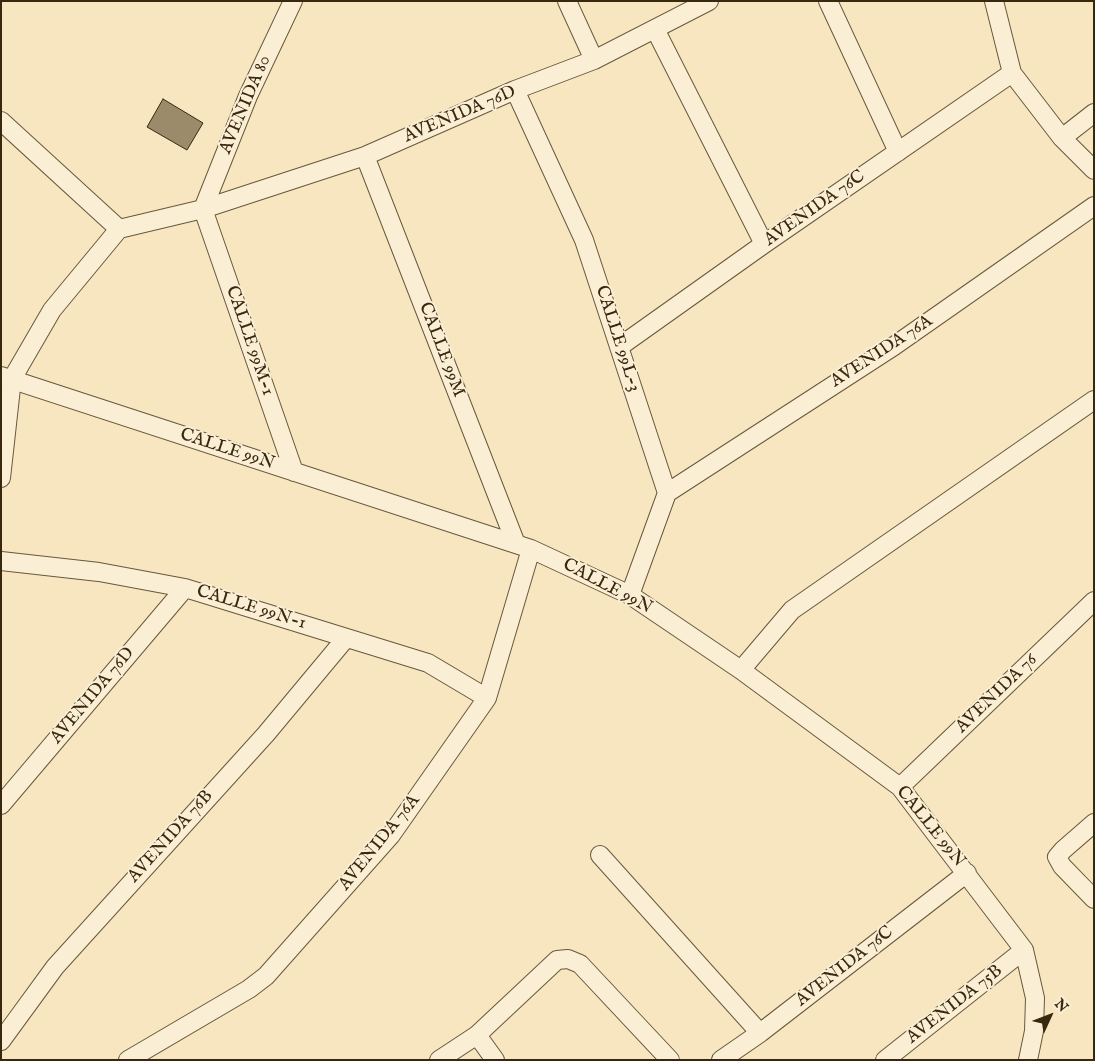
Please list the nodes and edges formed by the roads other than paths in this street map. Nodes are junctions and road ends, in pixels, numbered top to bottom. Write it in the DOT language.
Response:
graph roads {
  1 [pos="293,1"];
  2 [pos="567,1"];
  3 [pos="709,1"];
  4 [pos="828,1"];
  5 [pos="994,1"];
  6 [pos="655,30"];
  7 [pos="594,60"];
  8 [pos="1012,73"];
  9 [pos="514,90"];
  10 [pos="1094,113"];
  11 [pos="1,121"];
  12 [pos="1062,138"];
  13 [pos="898,152"];
  14 [pos="366,156"];
  15 [pos="1094,170"];
  16 [pos="1094,206"];
  17 [pos="203,209"];
  18 [pos="119,229"];
  19 [pos="764,244"];
  20 [pos="620,347"];
  21 [pos="7,378"];
  22 [pos="1094,400"];
  23 [pos="294,472"];
  24 [pos="1,478"];
  25 [pos="667,493"];
  26 [pos="524,546"];
  27 [pos="1,561"];
  28 [pos="185,588"];
  29 [pos="630,594"];
  30 [pos="1094,601"];
  31 [pos="346,638"];
  32 [pos="741,670"];
  33 [pos="487,698"];
  34 [pos="900,787"];
  35 [pos="1,805"];
  36 [pos="1094,823"];
  37 [pos="600,854"];
  38 [pos="967,873"];
  39 [pos="1094,899"];
  40 [pos="1024,950"];
  41 [pos="760,1033"];
  42 [pos="477,1034"];
  43 [pos="1,1040"];
  44 [pos="128,1060"];
  45 [pos="439,1060"];
  46 [pos="495,1060"];
  47 [pos="670,1060"];
  48 [pos="721,1060"];
  49 [pos="885,1060"];
  50 [pos="1028,1060"];
  1 -- 17 [label="street, AVENIDA 80"];
  2 -- 7 [label="street"];
  3 -- 6 [label="street, AVENIDA 76D"];
  4 -- 13 [label="street"];
  5 -- 8 [label="street"];
  6 -- 7 [label="street, AVENIDA 76D"];
  6 -- 19 [label="street"];
  7 -- 9 [label="street, AVENIDA 76D"];
  8 -- 12 [label="street"];
  8 -- 13 [label="street, AVENIDA 76C"];
  9 -- 14 [label="street, AVENIDA 76D"];
  9 -- 20 [label="street, CALLE 99L-3"];
  10 -- 12 [label="street"];
  11 -- 18 [label="street"];
  12 -- 15 [label="street"];
  13 -- 19 [label="street, AVENIDA 76C"];
  14 -- 17 [label="street, AVENIDA 76D"];
  14 -- 26 [label="street, CALLE 99M"];
  16 -- 25 [label="street, AVENIDA 76A"];
  17 -- 18 [label="street, AVENIDA 76D"];
  17 -- 23 [label="street, CALLE 99M-1"];
  18 -- 21 [label="street"];
  19 -- 20 [label="street, AVENIDA 76C"];
  20 -- 25 [label="street, CALLE 99L-3"];
  21 -- 23 [label="street, CALLE 99N"];
  21 -- 24 [label="street"];
  22 -- 32 [label="street"];
  23 -- 26 [label="street, CALLE 99N"];
  25 -- 29 [label="street"];
  26 -- 29 [label="street, CALLE 99N"];
  26 -- 33 [label="street, AVENIDA 76A"];
  27 -- 28 [label="street, CALLE 99N-1"];
  28 -- 31 [label="street, CALLE 99N-1"];
  28 -- 35 [label="street, AVENIDA 76D"];
  29 -- 32 [label="street, CALLE 99N"];
  30 -- 34 [label="street, AVENIDA 76"];
  31 -- 33 [label="street, CALLE 99N-1"];
  31 -- 43 [label="street, AVENIDA 76B"];
  32 -- 34 [label="street, CALLE 99N"];
  33 -- 44 [label="street, AVENIDA 76A"];
  34 -- 38 [label="street, CALLE 99N"];
  36 -- 39 [label="street"];
  37 -- 41 [label="street"];
  38 -- 40 [label="street, CALLE 99N"];
  38 -- 41 [label="street, AVENIDA 76C"];
  40 -- 49 [label="street, AVENIDA 75B"];
  40 -- 50 [label="street, CALLE 99N"];
  41 -- 48 [label="street, AVENIDA 76C"];
  42 -- 45 [label="street"];
  42 -- 46 [label="street"];
  42 -- 47 [label="street"];
}
